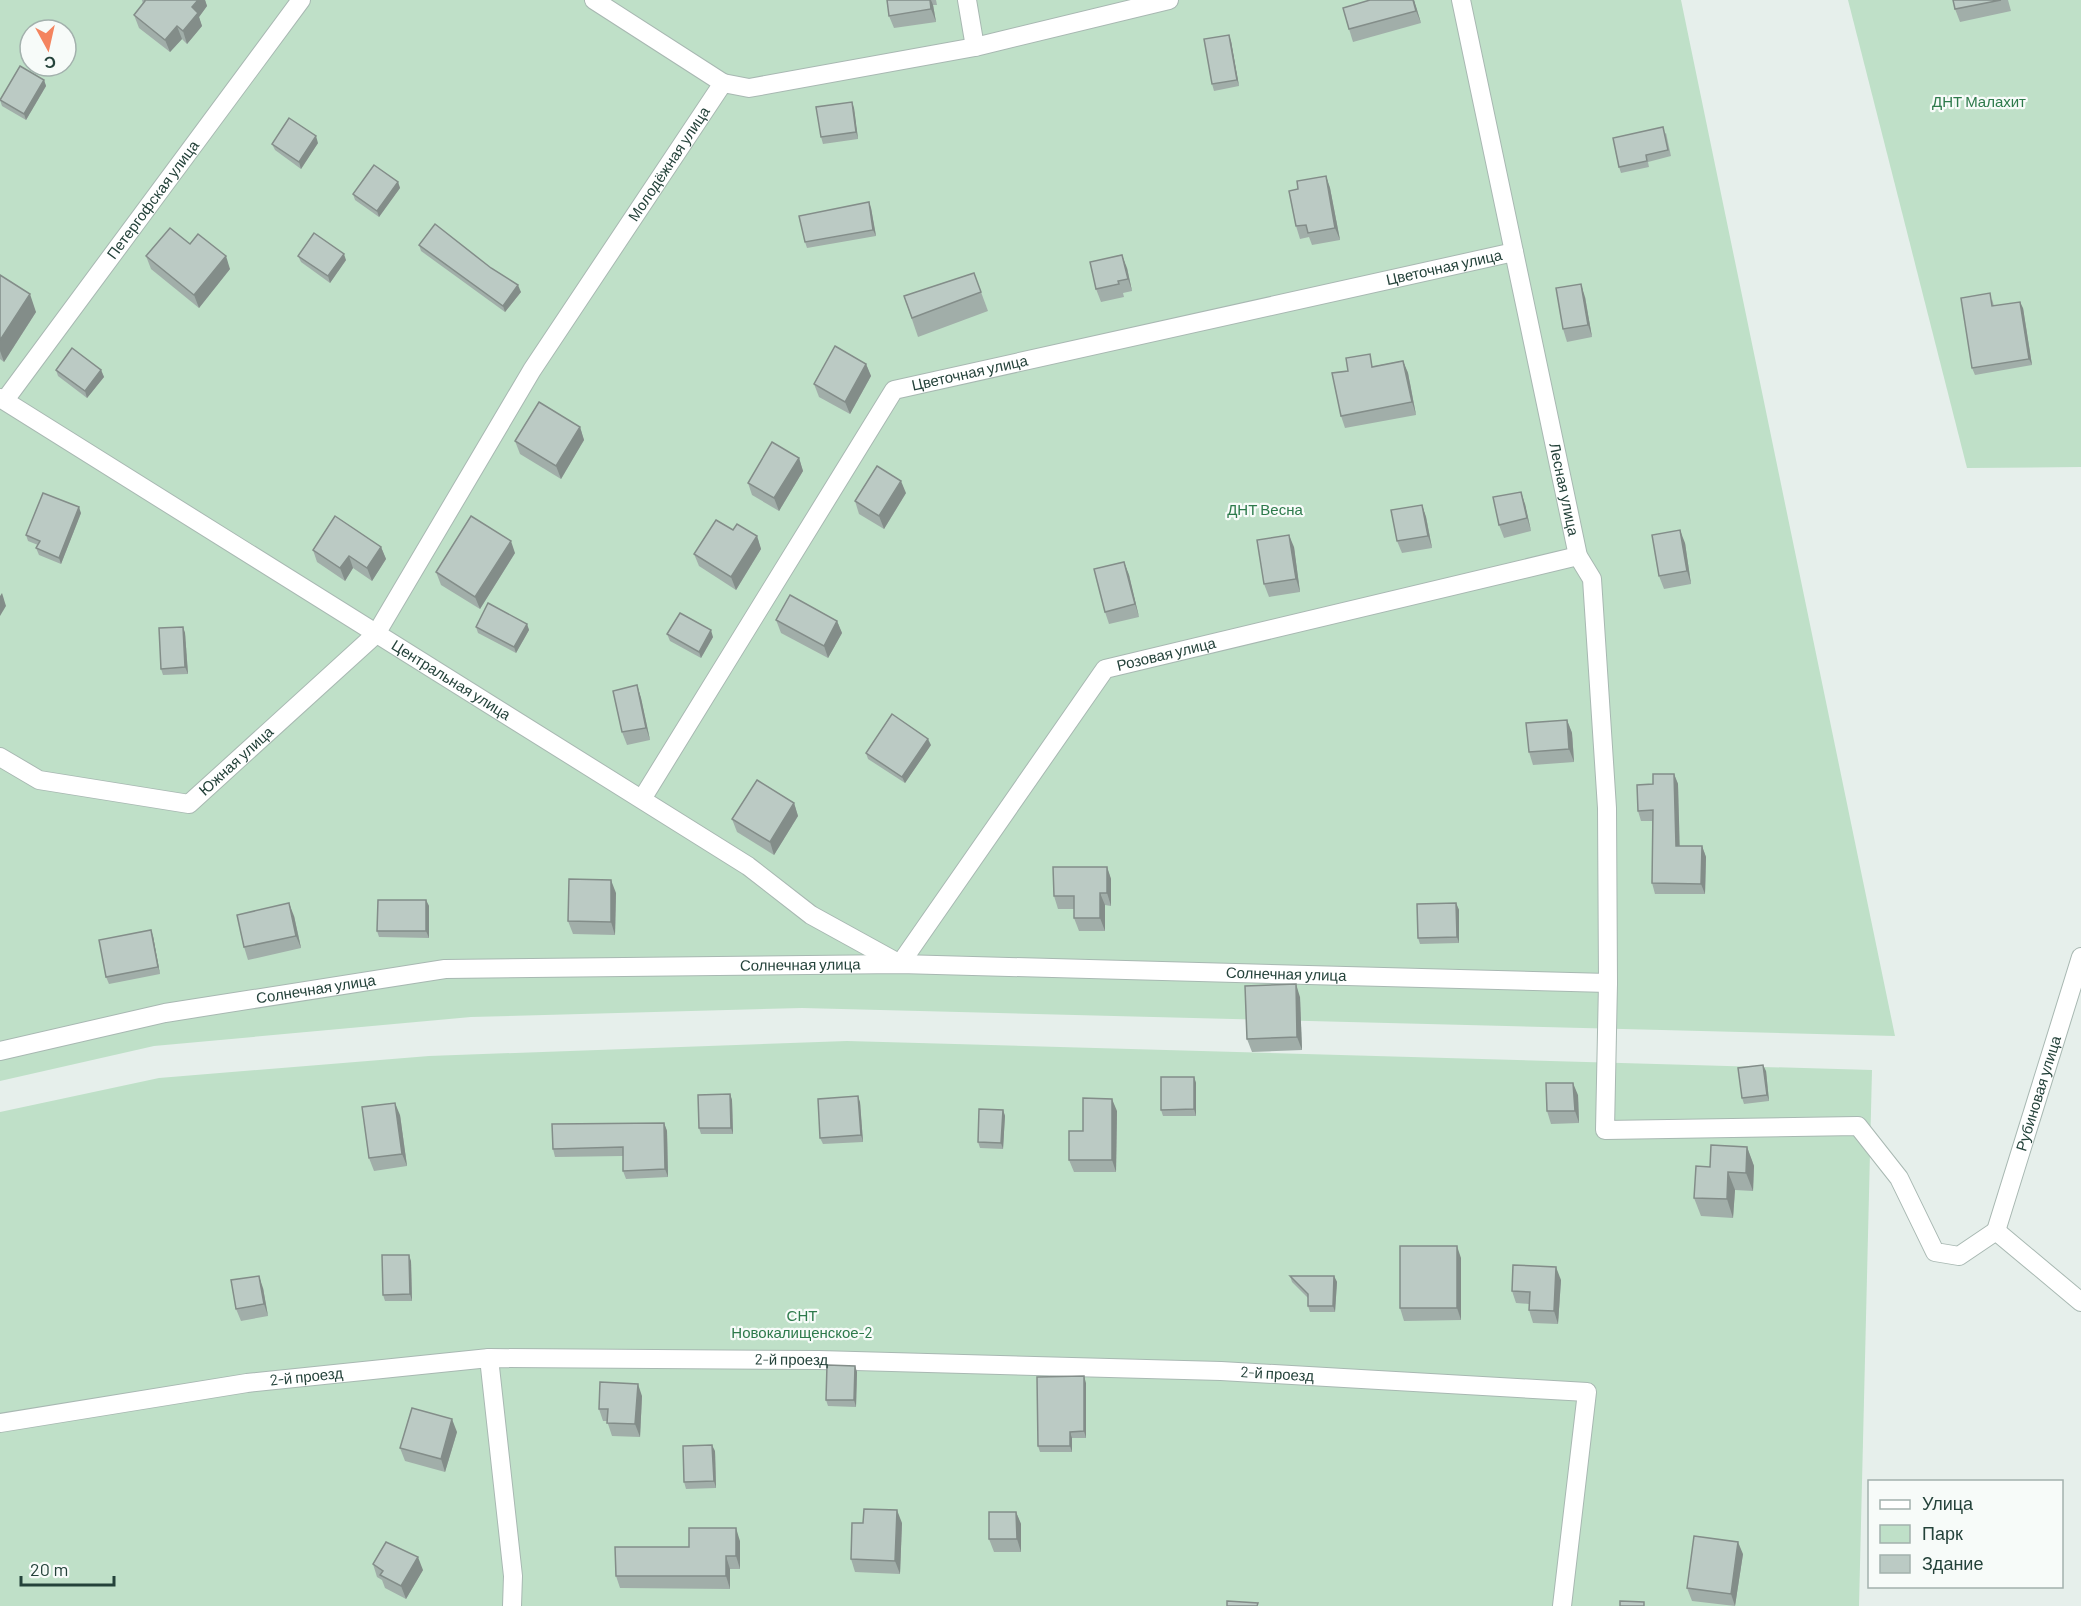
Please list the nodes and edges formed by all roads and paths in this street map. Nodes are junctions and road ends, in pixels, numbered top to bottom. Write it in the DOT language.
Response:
graph roads {
  1 [pos="301,0"];
  2 [pos="594,0"];
  3 [pos="967,0"];
  4 [pos="1169,0"];
  5 [pos="1461,0"];
  6 [pos="975,47"];
  7 [pos="723,83"];
  8 [pos="1514,252"];
  9 [pos="2,399"];
  10 [pos="1578,556"];
  11 [pos="376,634"];
  12 [pos="0,757"];
  13 [pos="642,800"];
  14 [pos="2081,957"];
  15 [pos="900,964"];
  16 [pos="1608,983"];
  17 [pos="0,1052"];
  18 [pos="1996,1231"];
  19 [pos="2081,1302"];
  20 [pos="489,1358"];
  21 [pos="0,1422"];
  22 [pos="512,1606"];
  23 [pos="1562,1606"];
  1 -- 9 [label="street, Петергофская улица"];
  2 -- 7 [label="street"];
  3 -- 6 [label="street"];
  4 -- 6 [label="street"];
  5 -- 8 [label="street, Лесная улица"];
  6 -- 7 [label="street"];
  7 -- 11 [label="street, Молодёжная улица"];
  8 -- 10 [label="street, Лесная улица"];
  8 -- 13 [label="street, Цветочная улица"];
  9 -- 11 [label="street, Центральная улица"];
  10 -- 15 [label="street, Розовая улица"];
  10 -- 16 [label="street, Лесная улица"];
  11 -- 12 [label="street, Южная улица"];
  11 -- 13 [label="street, Центральная улица"];
  13 -- 15 [label="street, Центральная улица"];
  14 -- 18 [label="street, Рубиновая улица"];
  15 -- 16 [label="street, Солнечная улица"];
  15 -- 17 [label="street, Солнечная улица"];
  16 -- 18 [label="street, Лесная улица"];
  18 -- 19 [label="street"];
  20 -- 21 [label="street, 2-й проезд"];
  20 -- 22 [label="street"];
  20 -- 23 [label="street, 2-й проезд"];
}
